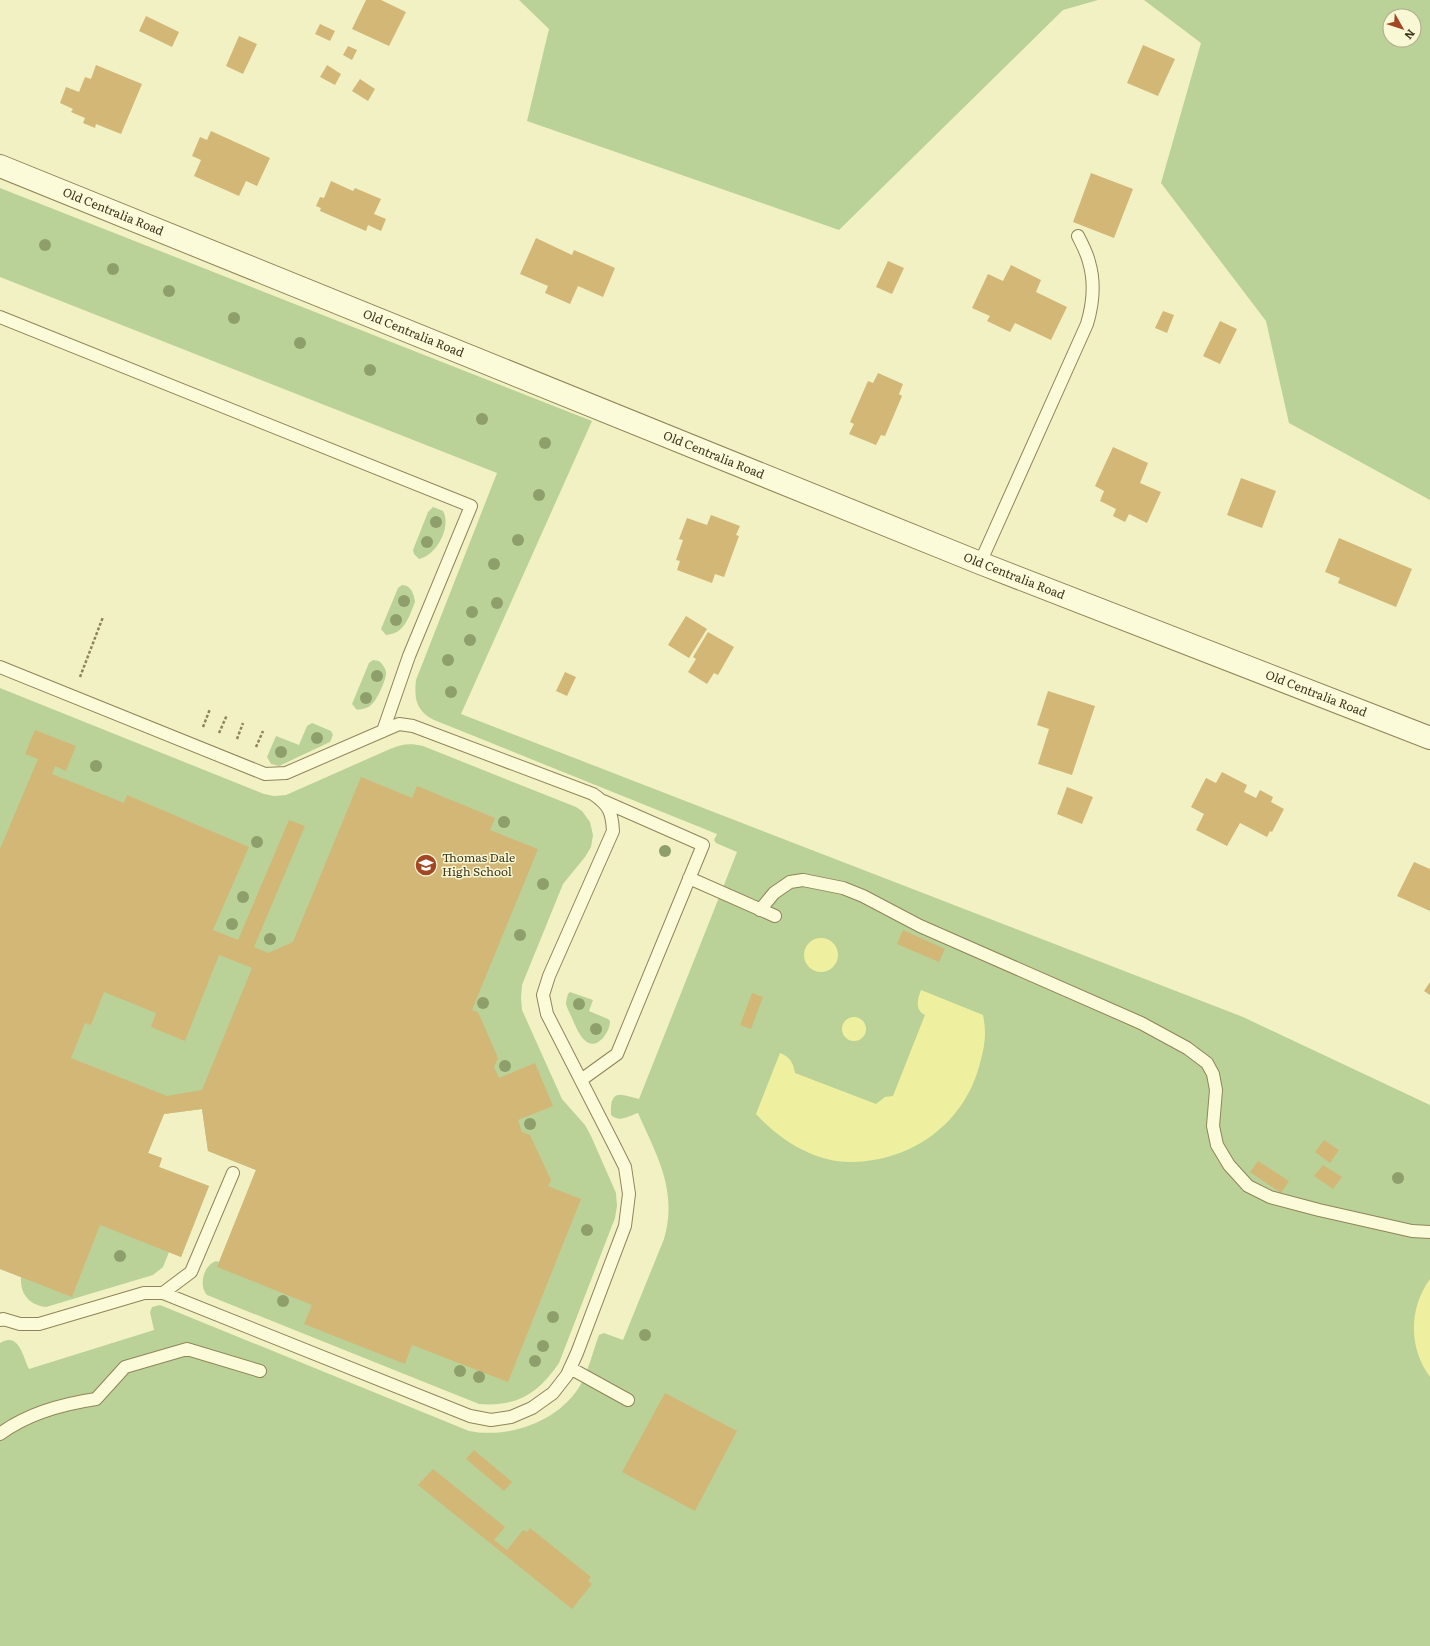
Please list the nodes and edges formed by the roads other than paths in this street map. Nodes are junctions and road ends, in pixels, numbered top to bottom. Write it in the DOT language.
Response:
graph roads {
  1 [pos="0,166"];
  2 [pos="1078,236"];
  3 [pos="0,317"];
  4 [pos="980,563"];
  5 [pos="0,667"];
  6 [pos="383,731"];
  7 [pos="1430,738"];
  8 [pos="603,801"];
  9 [pos="689,878"];
  10 [pos="760,910"];
  11 [pos="775,916"];
  12 [pos="580,1080"];
  13 [pos="233,1173"];
  14 [pos="1430,1232"];
  15 [pos="163,1293"];
  16 [pos="0,1320"];
  17 [pos="570,1368"];
  18 [pos="260,1372"];
  19 [pos="628,1400"];
  20 [pos="2,1429"];
  1 -- 4 [label="street, Old Centralia Road"];
  2 -- 4 [label="lane"];
  3 -- 6 [label="lane"];
  4 -- 7 [label="street, Old Centralia Road"];
  5 -- 6 [label="lane"];
  6 -- 8 [label="lane"];
  8 -- 9 [label="lane"];
  8 -- 12 [label="lane"];
  9 -- 10 [label="lane"];
  9 -- 12 [label="lane"];
  10 -- 11 [label="lane"];
  10 -- 14 [label="lane"];
  12 -- 17 [label="lane"];
  13 -- 15 [label="lane"];
  15 -- 16 [label="lane"];
  15 -- 17 [label="lane"];
  17 -- 19 [label="lane"];
  18 -- 20 [label="lane"];
}
